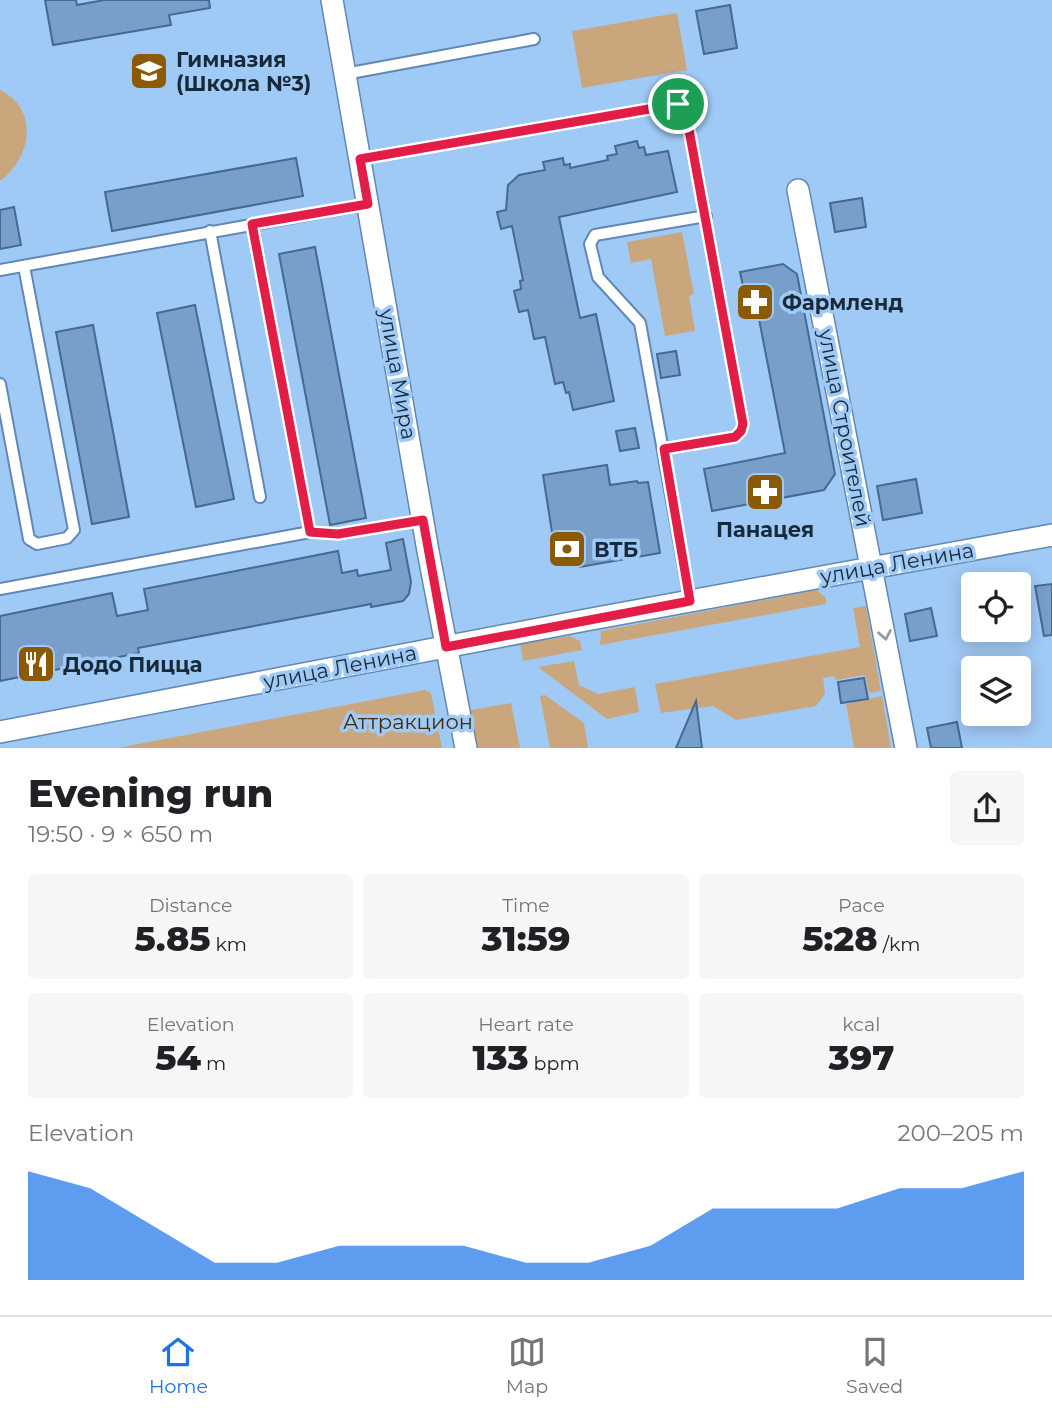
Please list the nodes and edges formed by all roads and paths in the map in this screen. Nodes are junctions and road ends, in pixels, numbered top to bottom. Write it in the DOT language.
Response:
graph roads {
  1 [pos="332,0"];
  2 [pos="534,39"];
  3 [pos="345,74"];
  4 [pos="360,159"];
  5 [pos="798,190"];
  6 [pos="368,204"];
  7 [pos="706,216"];
  8 [pos="252,224"];
  9 [pos="210,232"];
  10 [pos="24,266"];
  11 [pos="0,270"];
  12 [pos="0,384"];
  13 [pos="664,449"];
  14 [pos="260,497"];
  15 [pos="423,520"];
  16 [pos="310,532"];
  17 [pos="1052,535"];
  18 [pos="872,568"];
  19 [pos="0,589"];
  20 [pos="690,601"];
  21 [pos="446,647"];
  22 [pos="0,732"];
  23 [pos="466,748"];
  24 [pos="906,748"];
  1 -- 3 [label="street, улица Мира"];
  2 -- 3 [label="lane"];
  3 -- 4 [label="street, улица Мира"];
  4 -- 6 [label="street, улица Мира"];
  4 -- 7 [label="lane"];
  5 -- 18 [label="street, улица Строителей"];
  6 -- 8 [label="lane"];
  6 -- 15 [label="street, улица Мира"];
  7 -- 13 [label="lane"];
  7 -- 13 [label="lane"];
  8 -- 9 [label="lane"];
  8 -- 16 [label="lane"];
  9 -- 10 [label="lane"];
  9 -- 14 [label="lane"];
  10 -- 11 [label="lane"];
  10 -- 12 [label="lane"];
  13 -- 20 [label="lane"];
  15 -- 16 [label="lane"];
  15 -- 21 [label="street, улица Мира"];
  16 -- 19 [label="lane"];
  17 -- 18 [label="street, улица Ленина"];
  18 -- 20 [label="street, улица Ленина"];
  18 -- 24 [label="street, улица Строителей, one-way"];
  20 -- 21 [label="street, улица Ленина"];
  21 -- 22 [label="street, улица Ленина"];
  21 -- 23 [label="street, улица Мира"];
}
